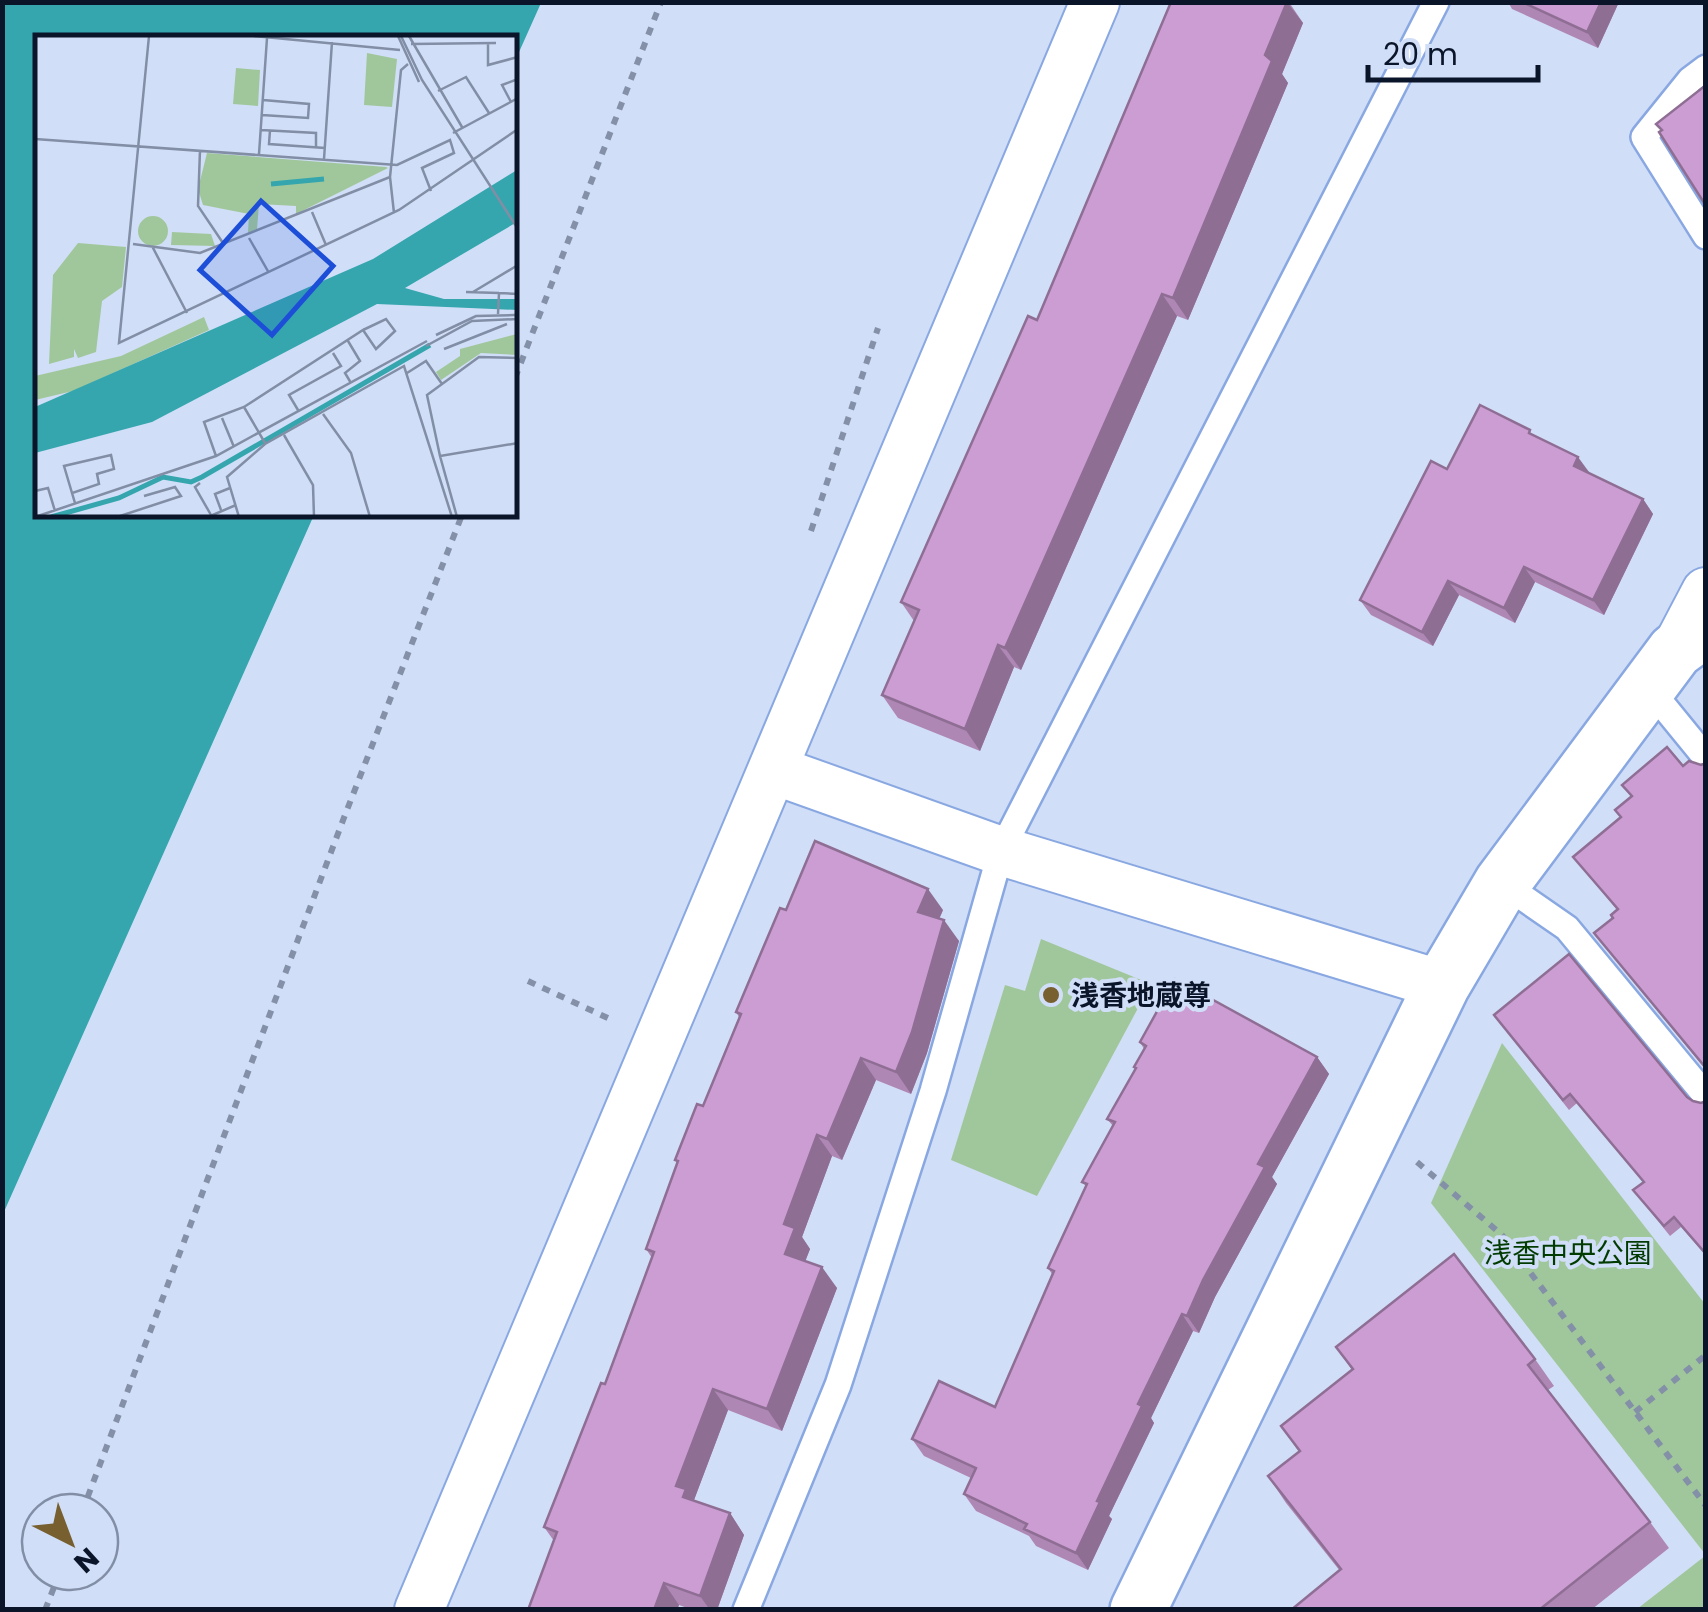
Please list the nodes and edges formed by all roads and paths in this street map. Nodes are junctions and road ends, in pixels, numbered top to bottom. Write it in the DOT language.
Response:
graph roads {
  1 [pos="660,2"];
  2 [pos="1095,2"];
  3 [pos="1436,2"];
  4 [pos="1706,68"];
  5 [pos="1706,236"];
  6 [pos="518,370"];
  7 [pos="461,518"];
  8 [pos="1706,592"];
  9 [pos="1676,655"];
  10 [pos="1706,758"];
  11 [pos="774,770"];
  12 [pos="1001,851"];
  13 [pos="1502,883"];
  14 [pos="528,981"];
  15 [pos="1442,985"];
  16 [pos="614,1020"];
  17 [pos="1706,1096"];
  18 [pos="1374,1126"];
  19 [pos="1706,1355"];
  20 [pos="1636,1412"];
  21 [pos="90,1492"];
  22 [pos="1706,1506"];
  23 [pos="419,1610"];
  24 [pos="746,1610"];
  25 [pos="1138,1610"];
  1 -- 6 [label="path"];
  2 -- 11 [label="street"];
  3 -- 12 [label="lane"];
  4 -- 5 [label="lane"];
  7 -- 21 [label="path"];
  8 -- 9 [label="street"];
  9 -- 10 [label="lane"];
  9 -- 13 [label="street"];
  11 -- 12 [label="street"];
  11 -- 23 [label="street"];
  12 -- 15 [label="street"];
  12 -- 24 [label="lane"];
  13 -- 15 [label="street"];
  13 -- 17 [label="lane"];
  14 -- 16 [label="path"];
  15 -- 18 [label="street"];
  18 -- 20 [label="path"];
  18 -- 25 [label="street"];
  19 -- 20 [label="path"];
  20 -- 22 [label="path"];
}
